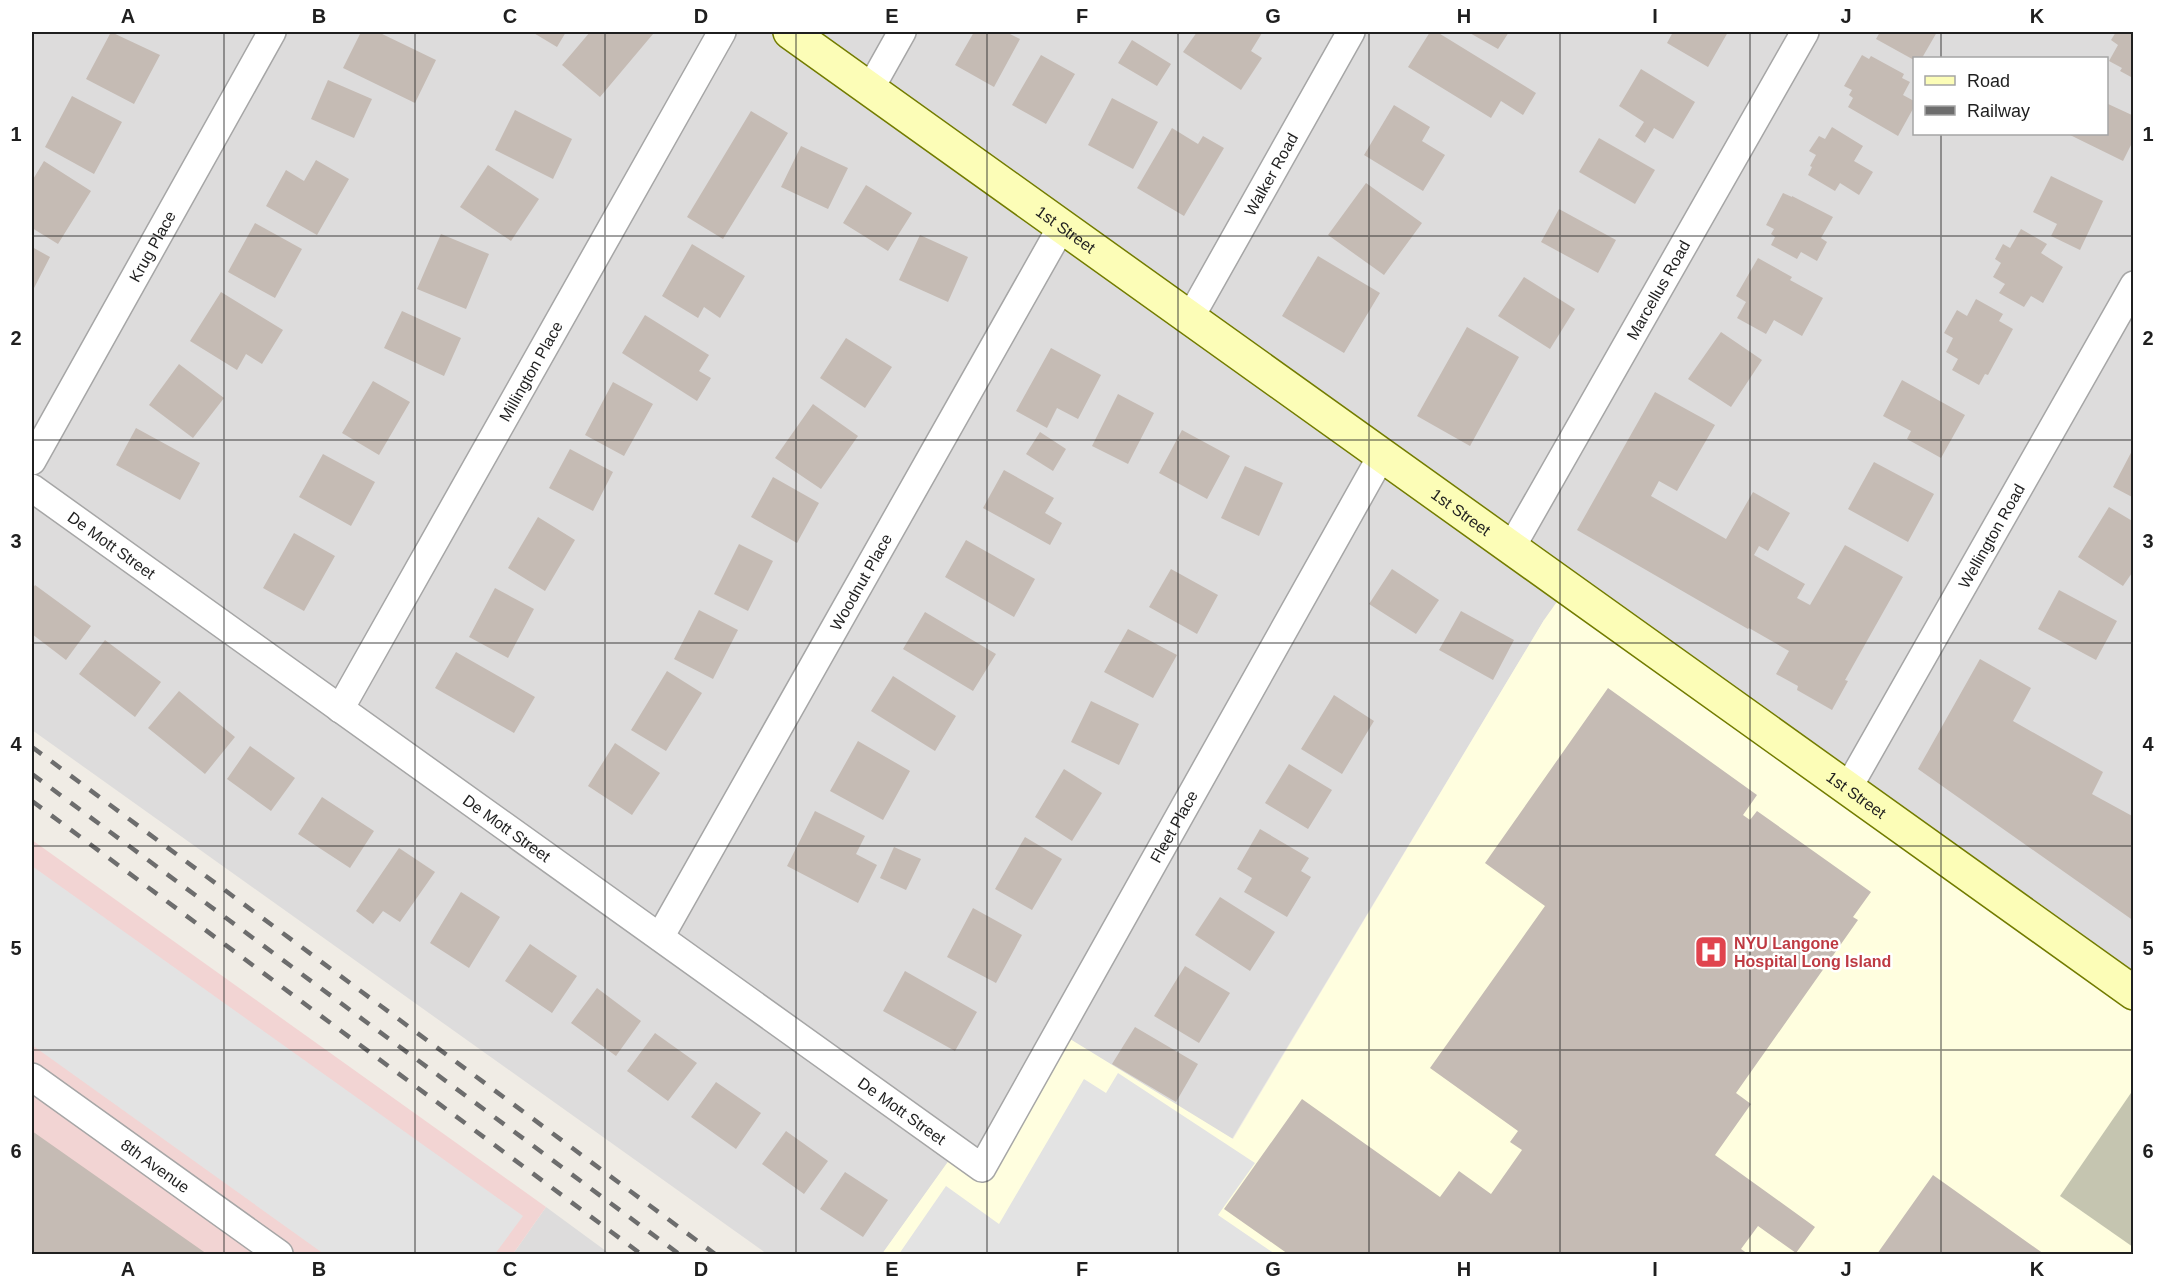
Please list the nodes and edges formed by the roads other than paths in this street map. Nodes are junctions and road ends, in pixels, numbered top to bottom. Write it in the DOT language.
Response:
graph roads {
  1 [pos="272,32"];
  2 [pos="722,32"];
  3 [pos="790,32"];
  4 [pos="902,32"];
  5 [pos="1351,32"];
  6 [pos="1804,32"];
  7 [pos="870,89"];
  8 [pos="1062,226"];
  9 [pos="2133,285"];
  10 [pos="1190,318"];
  11 [pos="1382,455"];
  12 [pos="32,461"];
  13 [pos="32,488"];
  14 [pos="1511,548"];
  15 [pos="340,709"];
  16 [pos="1848,788"];
  17 [pos="660,937"];
  18 [pos="2133,993"];
  19 [pos="32,1077"];
  20 [pos="982,1168"];
  21 [pos="279,1254"];
  1 -- 12 [label="street, Krug Place"];
  2 -- 15 [label="street, Millington Place"];
  3 -- 7 [label="street, 1st Street"];
  4 -- 7 [label="street"];
  5 -- 10 [label="street, Walker Road"];
  6 -- 14 [label="street, Marcellus Road"];
  7 -- 8 [label="street, 1st Street"];
  8 -- 10 [label="street, 1st Street"];
  8 -- 17 [label="street, Woodnut Place"];
  9 -- 16 [label="street, Wellington Road"];
  10 -- 11 [label="street, 1st Street"];
  11 -- 14 [label="street, 1st Street"];
  11 -- 20 [label="street, Fleet Place"];
  13 -- 15 [label="street, De Mott Street"];
  14 -- 16 [label="street, 1st Street"];
  15 -- 17 [label="street, De Mott Street"];
  16 -- 18 [label="street, 1st Street"];
  17 -- 20 [label="street, De Mott Street"];
  19 -- 21 [label="street, 8th Avenue"];
}
